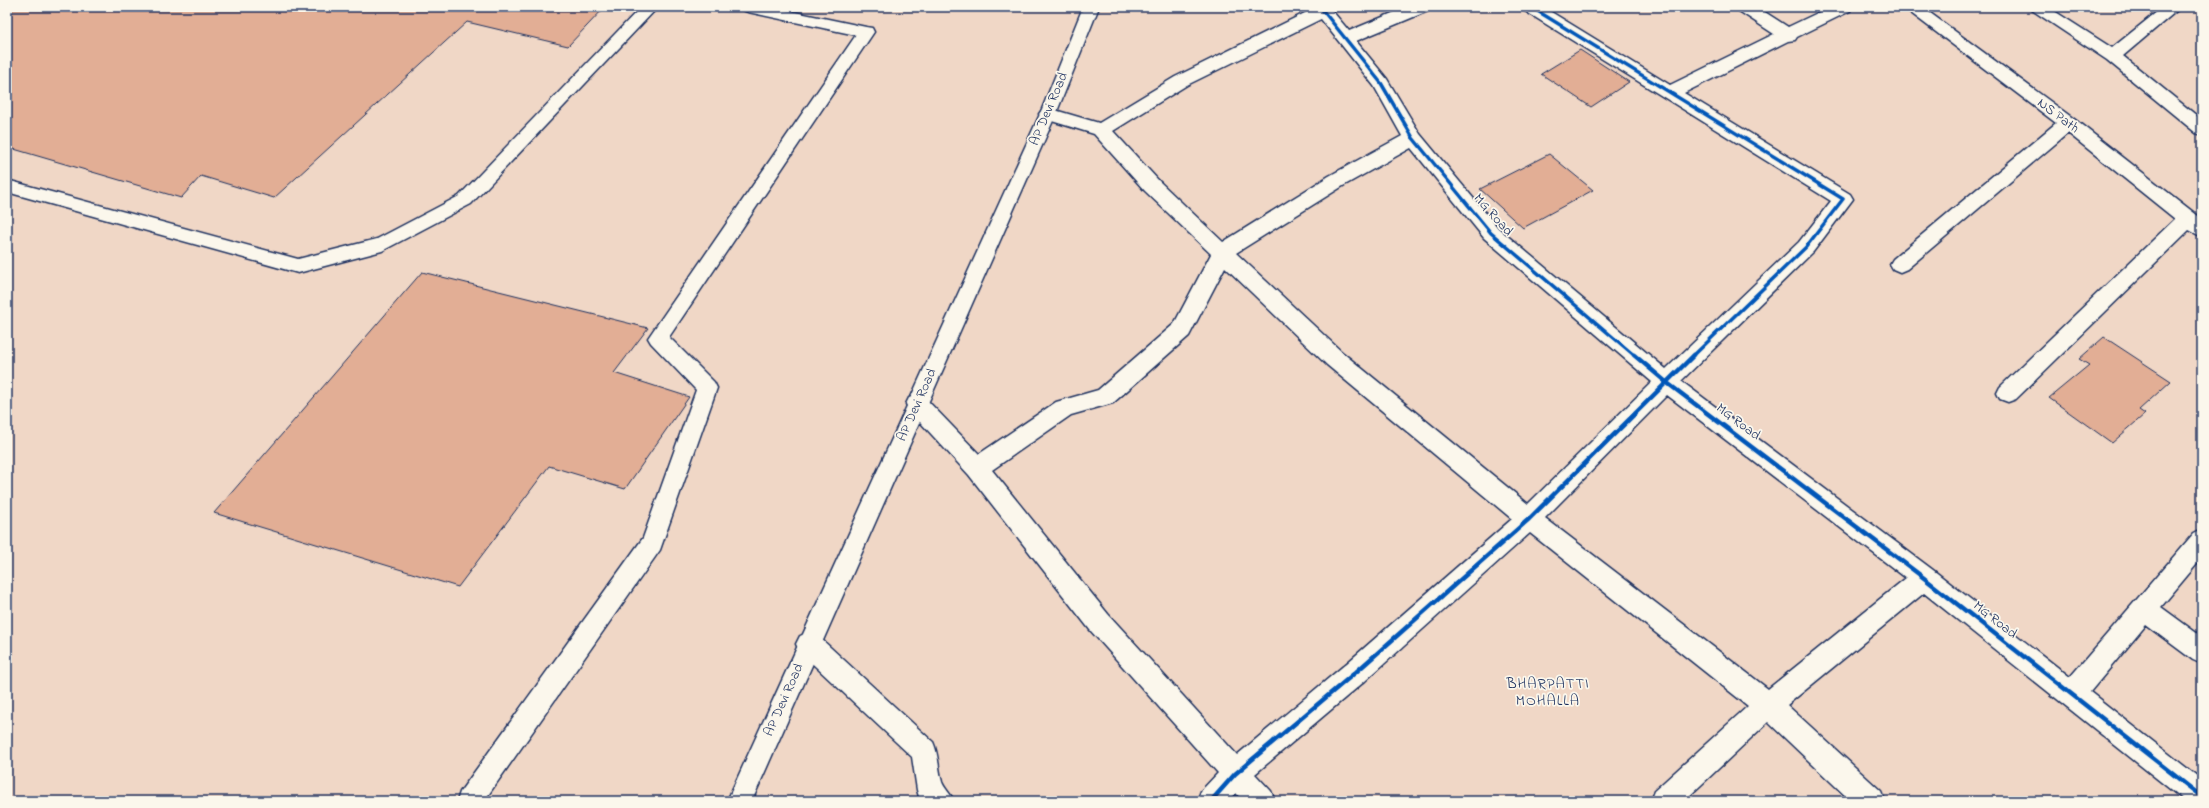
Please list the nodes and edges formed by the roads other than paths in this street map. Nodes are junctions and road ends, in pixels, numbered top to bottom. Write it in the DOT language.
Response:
graph roads {
  1 [pos="650,7"];
  2 [pos="748,7"];
  3 [pos="1091,7"];
  4 [pos="1422,7"];
  5 [pos="1531,7"];
  6 [pos="1745,7"];
  7 [pos="1844,7"];
  8 [pos="1911,7"];
  9 [pos="2037,7"];
  10 [pos="2173,7"];
  11 [pos="1321,9"];
  12 [pos="1789,36"];
  13 [pos="1345,39"];
  14 [pos="2112,56"];
  15 [pos="1670,92"];
  16 [pos="1048,114"];
  17 [pos="2068,123"];
  18 [pos="2202,129"];
  19 [pos="1101,130"];
  20 [pos="1414,138"];
  21 [pos="7,186"];
  22 [pos="2195,225"];
  23 [pos="1222,252"];
  24 [pos="1900,264"];
  25 [pos="1666,382"];
  26 [pos="2008,393"];
  27 [pos="917,404"];
  28 [pos="977,468"];
  29 [pos="1530,519"];
  30 [pos="2202,540"];
  31 [pos="1924,578"];
  32 [pos="2145,610"];
  33 [pos="809,644"];
  34 [pos="2202,652"];
  35 [pos="2072,694"];
  36 [pos="1768,705"];
  37 [pos="1235,774"];
  38 [pos="2202,796"];
  39 [pos="469,801"];
  40 [pos="739,801"];
  41 [pos="940,801"];
  42 [pos="1211,801"];
  43 [pos="1261,801"];
  44 [pos="1664,801"];
  45 [pos="1871,801"];
  1 -- 21 [label="lane"];
  2 -- 39 [label="lane"];
  3 -- 16 [label="lane, AP Devi Road"];
  4 -- 13 [label="street"];
  5 -- 15 [label="street"];
  6 -- 12 [label="street"];
  7 -- 12 [label="street"];
  8 -- 17 [label="street, NS Path"];
  9 -- 14 [label="lane"];
  10 -- 14 [label="lane"];
  11 -- 13 [label="street, MG Road"];
  11 -- 19 [label="street"];
  12 -- 15 [label="street"];
  13 -- 20 [label="street, MG Road"];
  14 -- 18 [label="lane"];
  15 -- 25 [label="street"];
  16 -- 19 [label="street"];
  16 -- 27 [label="lane, AP Devi Road"];
  17 -- 22 [label="street, NS Path"];
  17 -- 24 [label="street"];
  19 -- 23 [label="street"];
  20 -- 23 [label="street"];
  20 -- 25 [label="street, MG Road"];
  22 -- 26 [label="street"];
  23 -- 28 [label="street"];
  23 -- 29 [label="street"];
  25 -- 29 [label="street"];
  25 -- 31 [label="street, MG Road"];
  27 -- 28 [label="street"];
  27 -- 33 [label="lane, AP Devi Road"];
  28 -- 37 [label="street"];
  29 -- 36 [label="street"];
  29 -- 37 [label="street"];
  30 -- 32 [label="street"];
  31 -- 35 [label="street, MG Road"];
  31 -- 36 [label="street"];
  32 -- 34 [label="street"];
  32 -- 35 [label="street"];
  33 -- 40 [label="lane, AP Devi Road"];
  33 -- 41 [label="street"];
  35 -- 38 [label="street, MG Road"];
  36 -- 44 [label="street"];
  36 -- 45 [label="street"];
  37 -- 42 [label="street"];
  37 -- 43 [label="street"];
}
